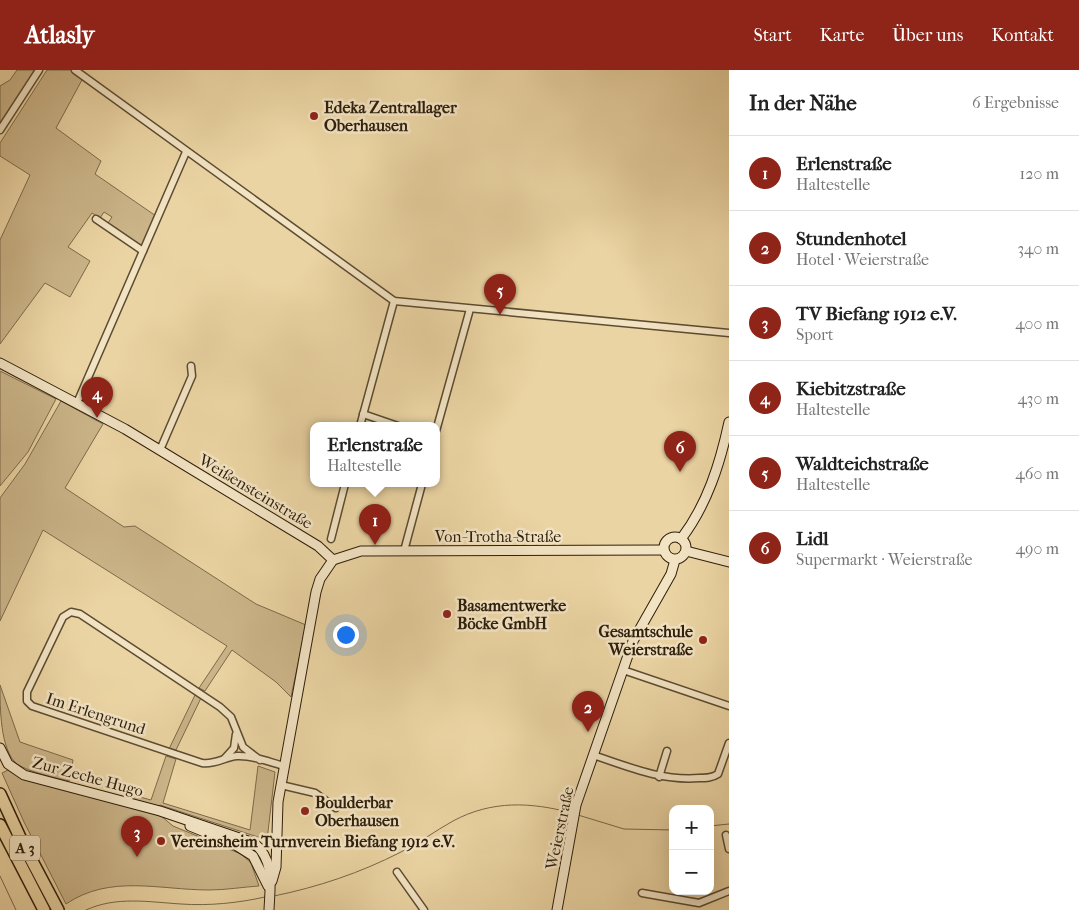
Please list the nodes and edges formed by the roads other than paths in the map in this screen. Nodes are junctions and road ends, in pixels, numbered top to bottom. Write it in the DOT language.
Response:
graph roads {
  1 [pos="39,70"];
  2 [pos="75,70"];
  3 [pos="0,130"];
  4 [pos="186,152"];
  5 [pos="96,219"];
  6 [pos="143,251"];
  7 [pos="394,301"];
  8 [pos="470,309"];
  9 [pos="729,334"];
  10 [pos="0,363"];
  11 [pos="191,366"];
  12 [pos="77,403"];
  13 [pos="363,414"];
  14 [pos="361,422"];
  15 [pos="386,422"];
  16 [pos="439,422"];
  17 [pos="729,422"];
  18 [pos="160,450"];
  19 [pos="343,487"];
  20 [pos="421,487"];
  21 [pos="331,539"];
  22 [pos="681,539"];
  23 [pos="664,550"];
  24 [pos="404,551"];
  25 [pos="686,551"];
  26 [pos="333,560"];
  27 [pos="674,560"];
  28 [pos="729,562"];
  29 [pos="623,670"];
  30 [pos="729,706"];
  31 [pos="236,732"];
  32 [pos="729,743"];
  33 [pos="0,748"];
  34 [pos="667,751"];
  35 [pos="593,755"];
  36 [pos="224,759"];
  37 [pos="260,760"];
  38 [pos="284,766"];
  39 [pos="659,777"];
  40 [pos="281,785"];
  41 [pos="0,794"];
  42 [pos="336,808"];
  43 [pos="0,825"];
  44 [pos="726,835"];
  45 [pos="276,840"];
  46 [pos="729,848"];
  47 [pos="261,857"];
  48 [pos="397,872"];
  49 [pos="269,888"];
  50 [pos="729,891"];
  51 [pos="642,893"];
  52 [pos="269,907"];
  53 [pos="44,910"];
  54 [pos="58,910"];
  55 [pos="424,910"];
  56 [pos="557,910"];
  1 -- 3 [label="street"];
  2 -- 4 [label="street"];
  4 -- 6 [label="street"];
  4 -- 7 [label="street"];
  5 -- 6 [label="street"];
  6 -- 12 [label="street"];
  7 -- 8 [label="street"];
  7 -- 13 [label="street"];
  8 -- 9 [label="street"];
  8 -- 16 [label="street"];
  10 -- 12 [label="street, Weißensteinstraße"];
  11 -- 18 [label="street"];
  12 -- 18 [label="street, Weißensteinstraße"];
  13 -- 14 [label="street"];
  13 -- 15 [label="street"];
  17 -- 22 [label="street"];
  18 -- 26 [label="street, Weißensteinstraße"];
  19 -- 21 [label="street"];
  20 -- 24 [label="street"];
  22 -- 23 [label="street"];
  22 -- 25 [label="street"];
  23 -- 24 [label="street, Von-Trotha-Straße"];
  23 -- 27 [label="street"];
  24 -- 26 [label="street, Von-Trotha-Straße"];
  25 -- 27 [label="street"];
  25 -- 28 [label="street"];
  26 -- 38 [label="street"];
  27 -- 29 [label="street, Weierstraße"];
  29 -- 30 [label="street"];
  29 -- 35 [label="street, Weierstraße"];
  31 -- 36 [label="street"];
  31 -- 36 [label="street, Im Erlengrund"];
  31 -- 37 [label="street, Im Erlengrund"];
  32 -- 39 [label="street"];
  33 -- 47 [label="street, Zur Zeche Hugo"];
  34 -- 39 [label="street"];
  35 -- 39 [label="street"];
  35 -- 56 [label="street, Weierstraße"];
  36 -- 37 [label="street, Im Erlengrund"];
  37 -- 38 [label="street, Im Erlengrund"];
  38 -- 40 [label="street"];
  40 -- 42 [label="street"];
  40 -- 45 [label="street"];
  41 -- 54 [label="highway, A 3"];
  43 -- 53 [label="highway, A 3"];
  44 -- 46 [label="street"];
  45 -- 47 [label="street"];
  45 -- 49 [label="street"];
  47 -- 49 [label="street"];
  48 -- 55 [label="street"];
  49 -- 52 [label="street"];
  50 -- 51 [label="street"];
}
